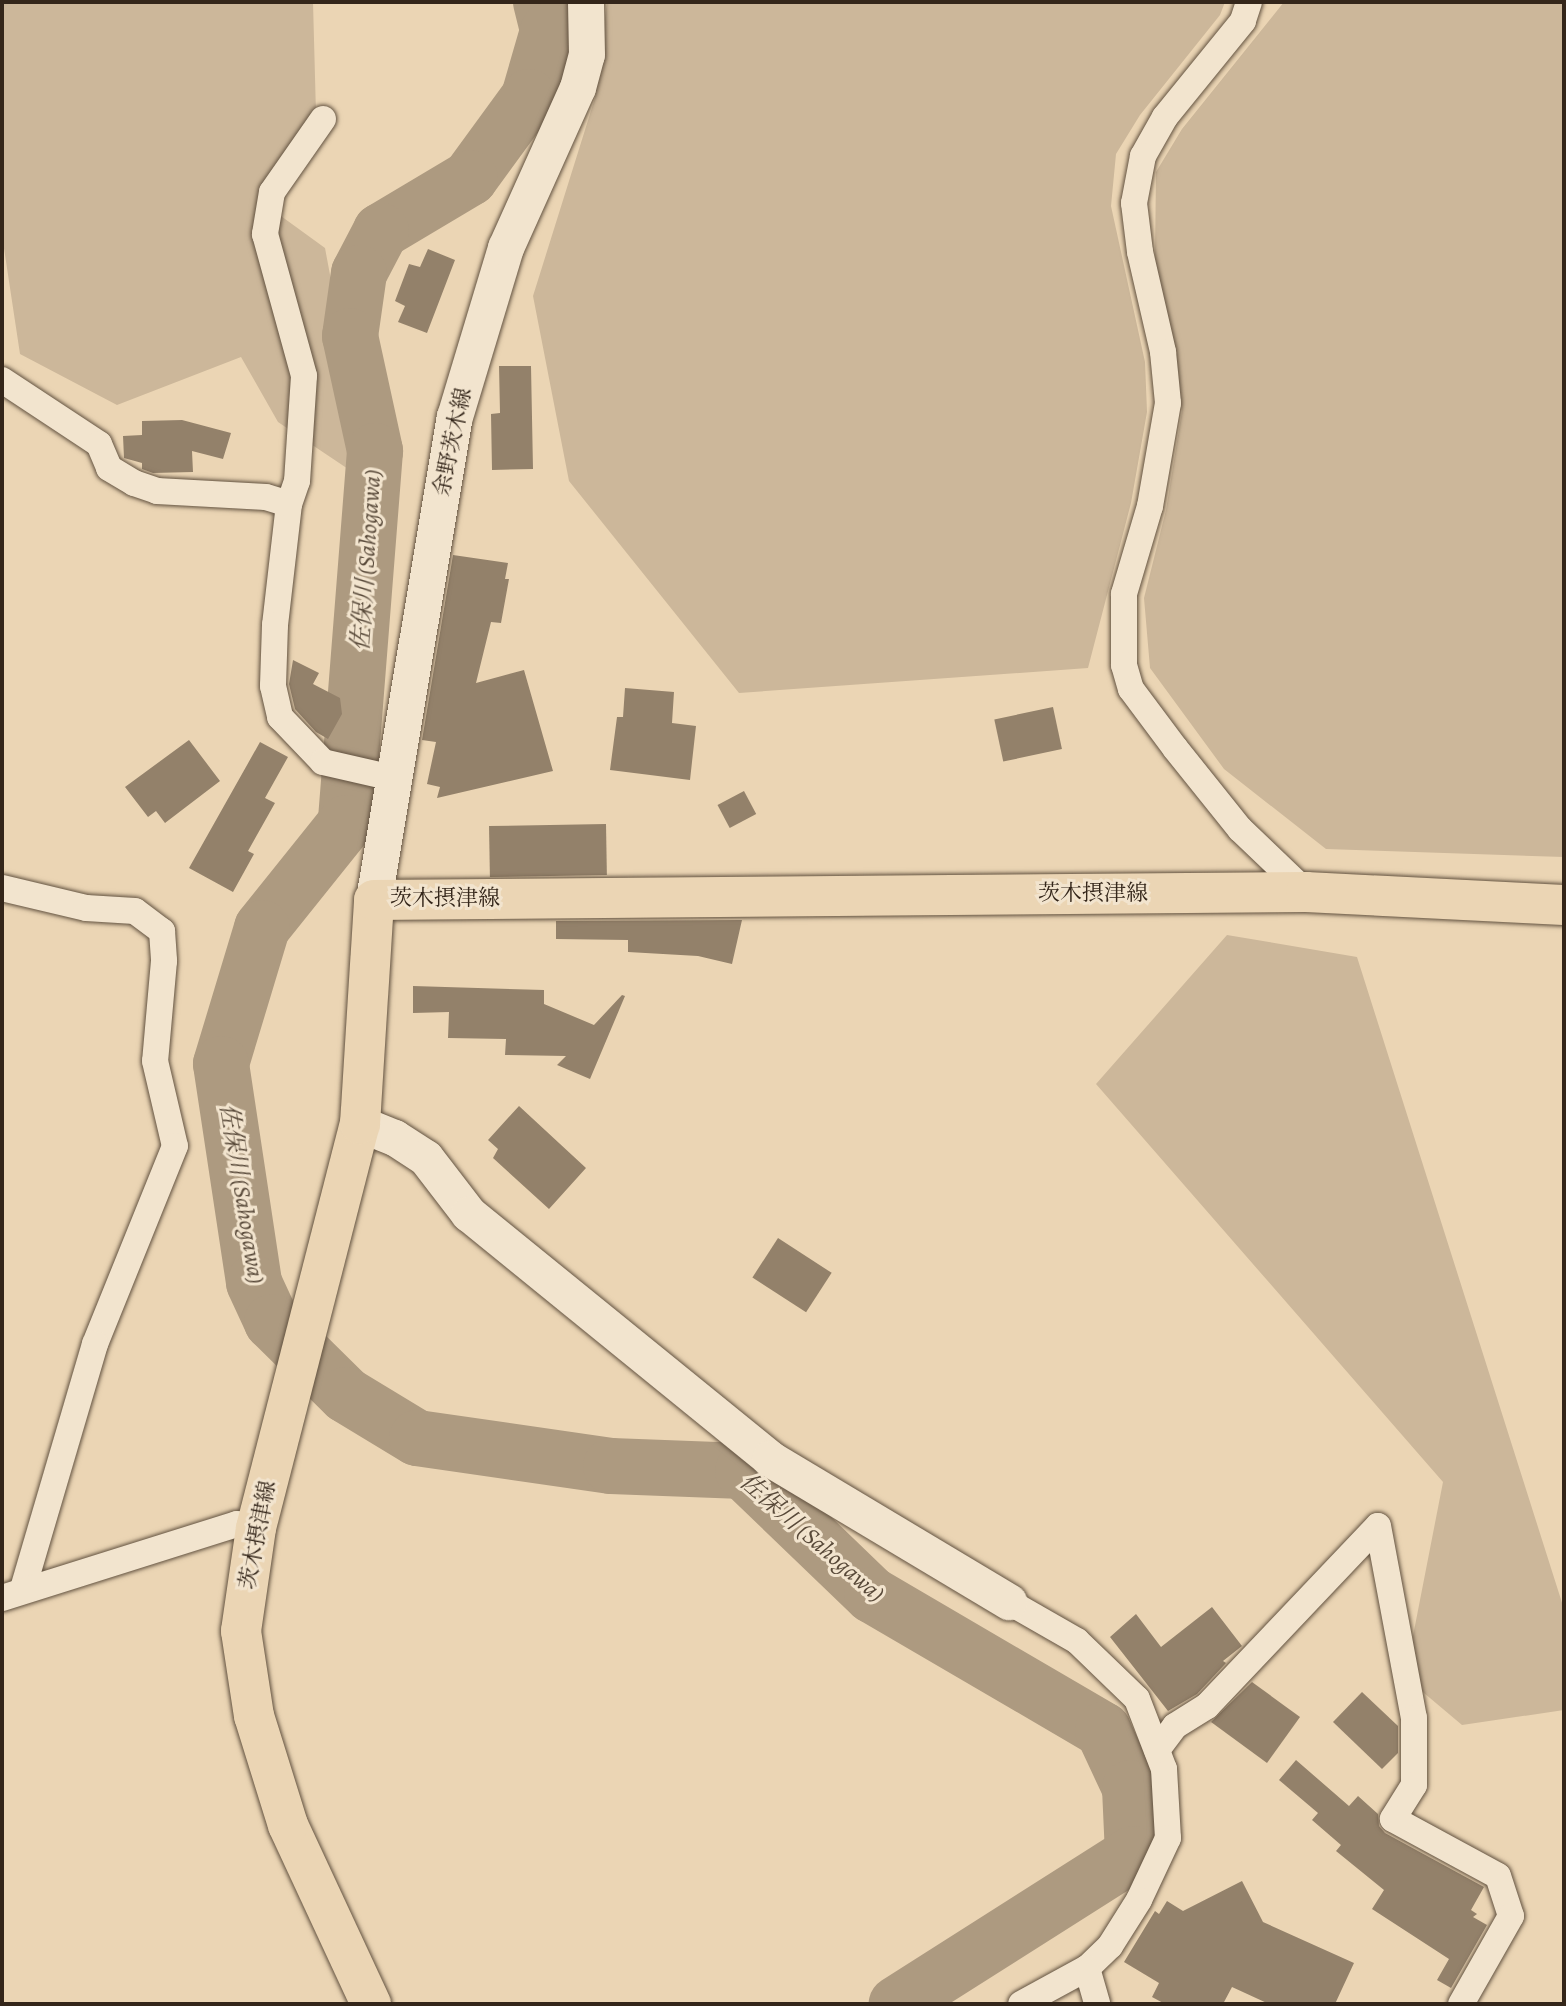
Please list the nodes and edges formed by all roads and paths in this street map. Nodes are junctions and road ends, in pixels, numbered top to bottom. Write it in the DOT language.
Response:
graph roads {
  1 [pos="586,2"];
  2 [pos="1249,2"];
  3 [pos="323,119"];
  4 [pos="2,380"];
  5 [pos="289,504"];
  6 [pos="397,779"];
  7 [pos="2,888"];
  8 [pos="1306,892"];
  9 [pos="374,900"];
  10 [pos="1564,905"];
  11 [pos="360,1124"];
  12 [pos="256,1528"];
  13 [pos="12,1593"];
  14 [pos="1009,1602"];
  15 [pos="1157,1750"];
  16 [pos="1087,1968"];
  17 [pos="371,2004"];
  18 [pos="1021,2004"];
  19 [pos="1097,2004"];
  20 [pos="1461,2004"];
  1 -- 6 [label="main road, 余野茨木線"];
  2 -- 8 [label="street"];
  3 -- 5 [label="street"];
  4 -- 5 [label="street"];
  5 -- 6 [label="street"];
  6 -- 9 [label="main road, 余野茨木線"];
  7 -- 13 [label="street"];
  8 -- 9 [label="main road, 茨木摂津線"];
  8 -- 10 [label="main road, 茨木摂津線"];
  9 -- 11 [label="main road, 茨木摂津線"];
  11 -- 12 [label="main road, 茨木摂津線"];
  11 -- 14 [label="main road"];
  12 -- 13 [label="street"];
  12 -- 17 [label="main road, 茨木摂津線"];
  14 -- 15 [label="street"];
  15 -- 16 [label="street"];
  15 -- 20 [label="street"];
  16 -- 18 [label="street"];
  16 -- 19 [label="street"];
}
